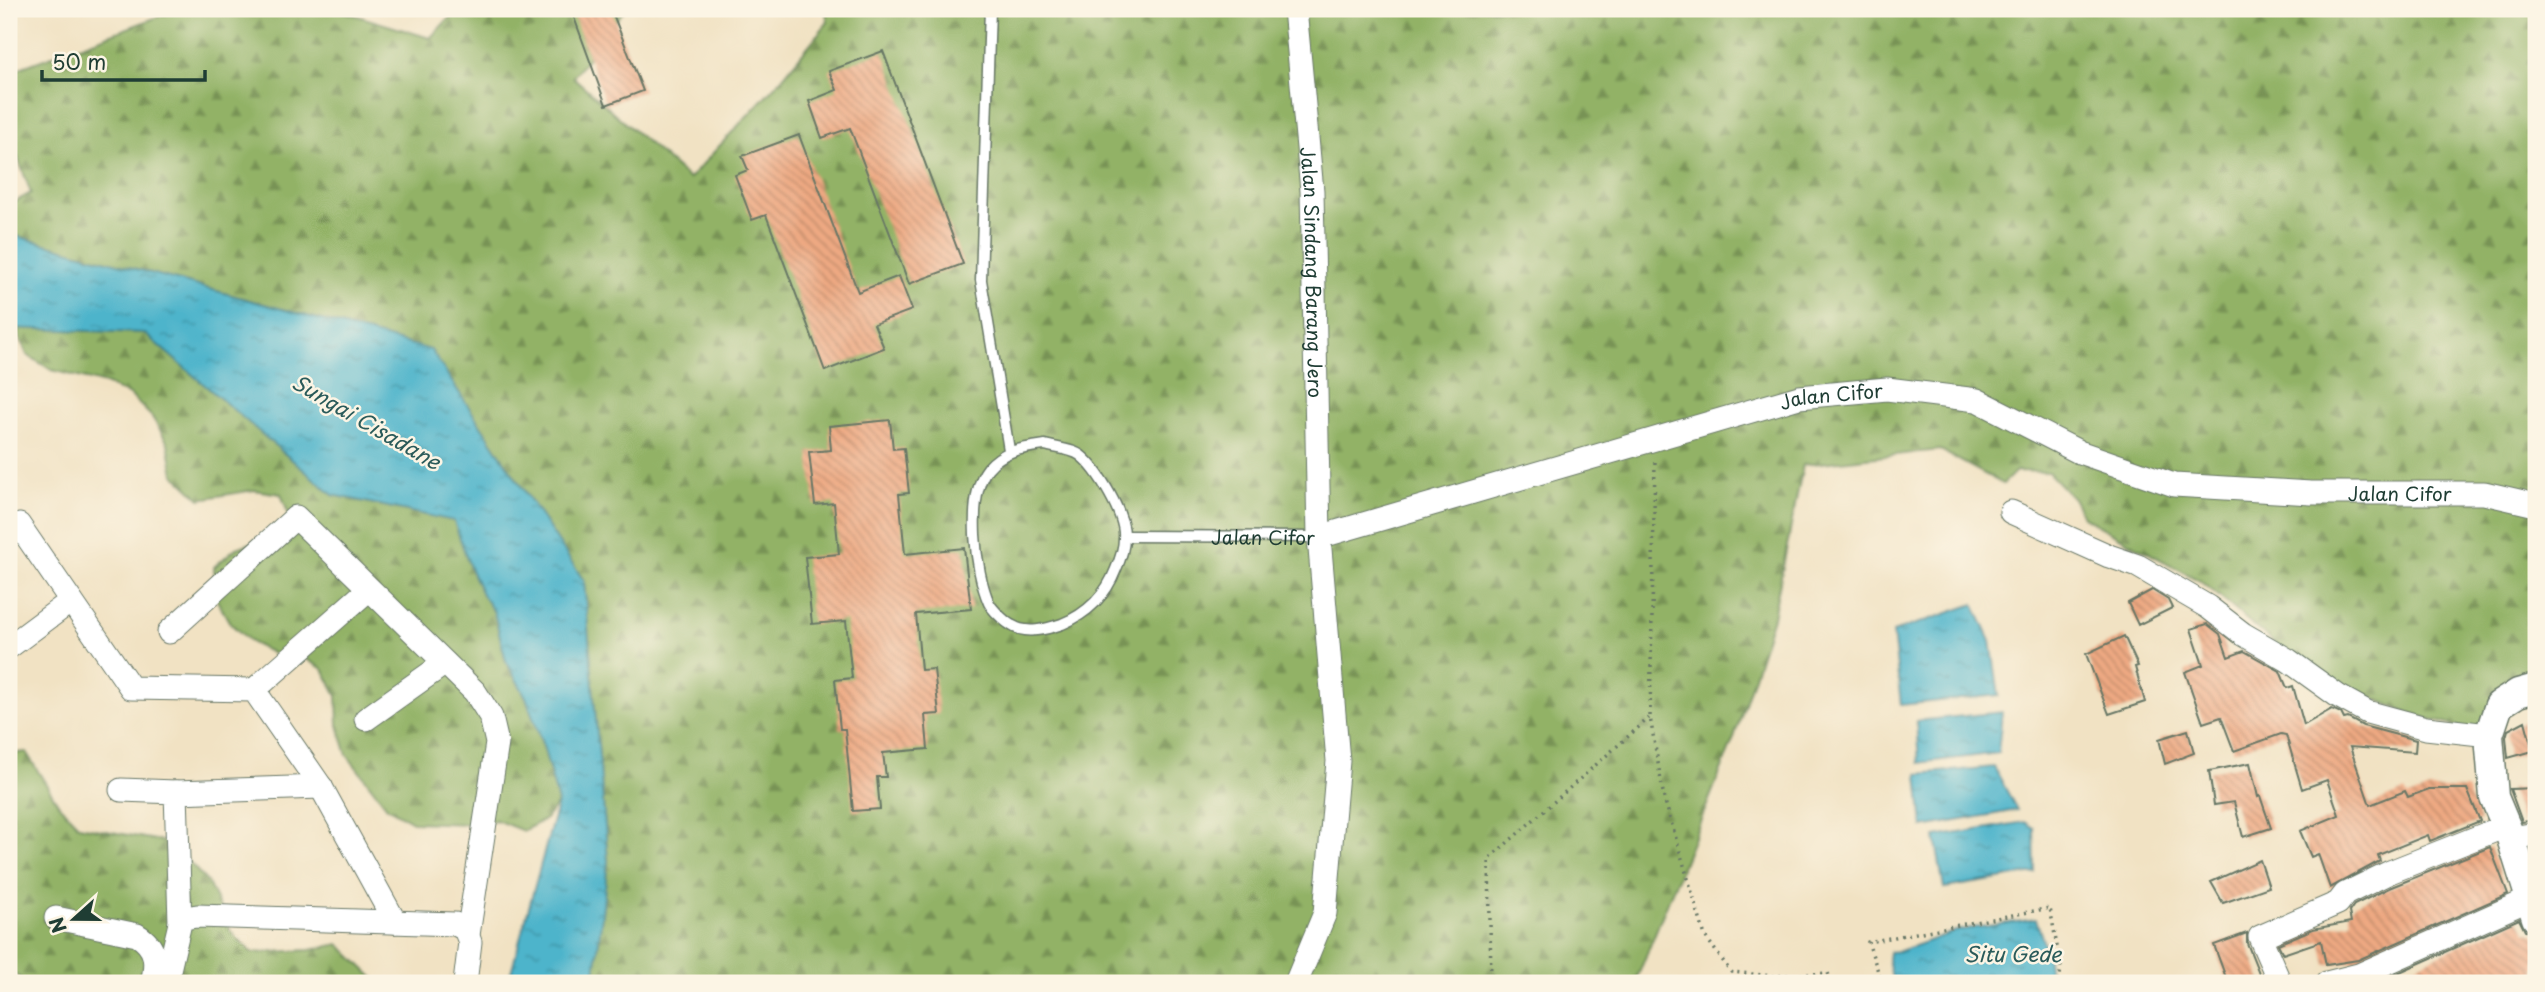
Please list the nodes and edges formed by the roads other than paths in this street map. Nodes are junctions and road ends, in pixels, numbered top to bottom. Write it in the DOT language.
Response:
graph roads {
  1 [pos="990,9"];
  2 [pos="1295,9"];
  3 [pos="1009,450"];
  4 [pos="2536,505"];
  5 [pos="2011,512"];
  6 [pos="9,533"];
  7 [pos="1125,536"];
  8 [pos="1319,537"];
  9 [pos="369,589"];
  10 [pos="71,601"];
  11 [pos="169,632"];
  12 [pos="9,647"];
  13 [pos="445,663"];
  14 [pos="2536,688"];
  15 [pos="254,690"];
  16 [pos="366,719"];
  17 [pos="2489,735"];
  18 [pos="321,787"];
  19 [pos="121,790"];
  20 [pos="176,792"];
  21 [pos="2518,832"];
  22 [pos="2533,909"];
  23 [pos="56,918"];
  24 [pos="395,922"];
  25 [pos="180,923"];
  26 [pos="468,935"];
  27 [pos="152,983"];
  28 [pos="166,983"];
  29 [pos="465,983"];
  30 [pos="1296,983"];
  31 [pos="2280,983"];
  32 [pos="2327,983"];
  1 -- 3 [label="lane"];
  2 -- 8 [label="street, Jalan Sindang Barang Jero"];
  3 -- 7 [label="lane"];
  3 -- 7 [label="lane"];
  4 -- 8 [label="street, Jalan Cifor"];
  5 -- 17 [label="street"];
  6 -- 10 [label="street"];
  7 -- 8 [label="lane, Jalan Cifor"];
  8 -- 30 [label="street, Jalan Sindang Barang Jero"];
  9 -- 11 [label="street"];
  9 -- 13 [label="street"];
  9 -- 15 [label="street"];
  10 -- 12 [label="street"];
  10 -- 15 [label="street"];
  13 -- 16 [label="street"];
  13 -- 26 [label="street"];
  14 -- 17 [label="street"];
  15 -- 18 [label="street"];
  17 -- 21 [label="street"];
  18 -- 20 [label="street"];
  18 -- 24 [label="street"];
  19 -- 20 [label="street"];
  20 -- 25 [label="street"];
  21 -- 22 [label="street"];
  21 -- 31 [label="street"];
  22 -- 32 [label="street"];
  23 -- 27 [label="street"];
  24 -- 25 [label="street"];
  24 -- 26 [label="street"];
  25 -- 28 [label="street"];
  26 -- 29 [label="street"];
}
